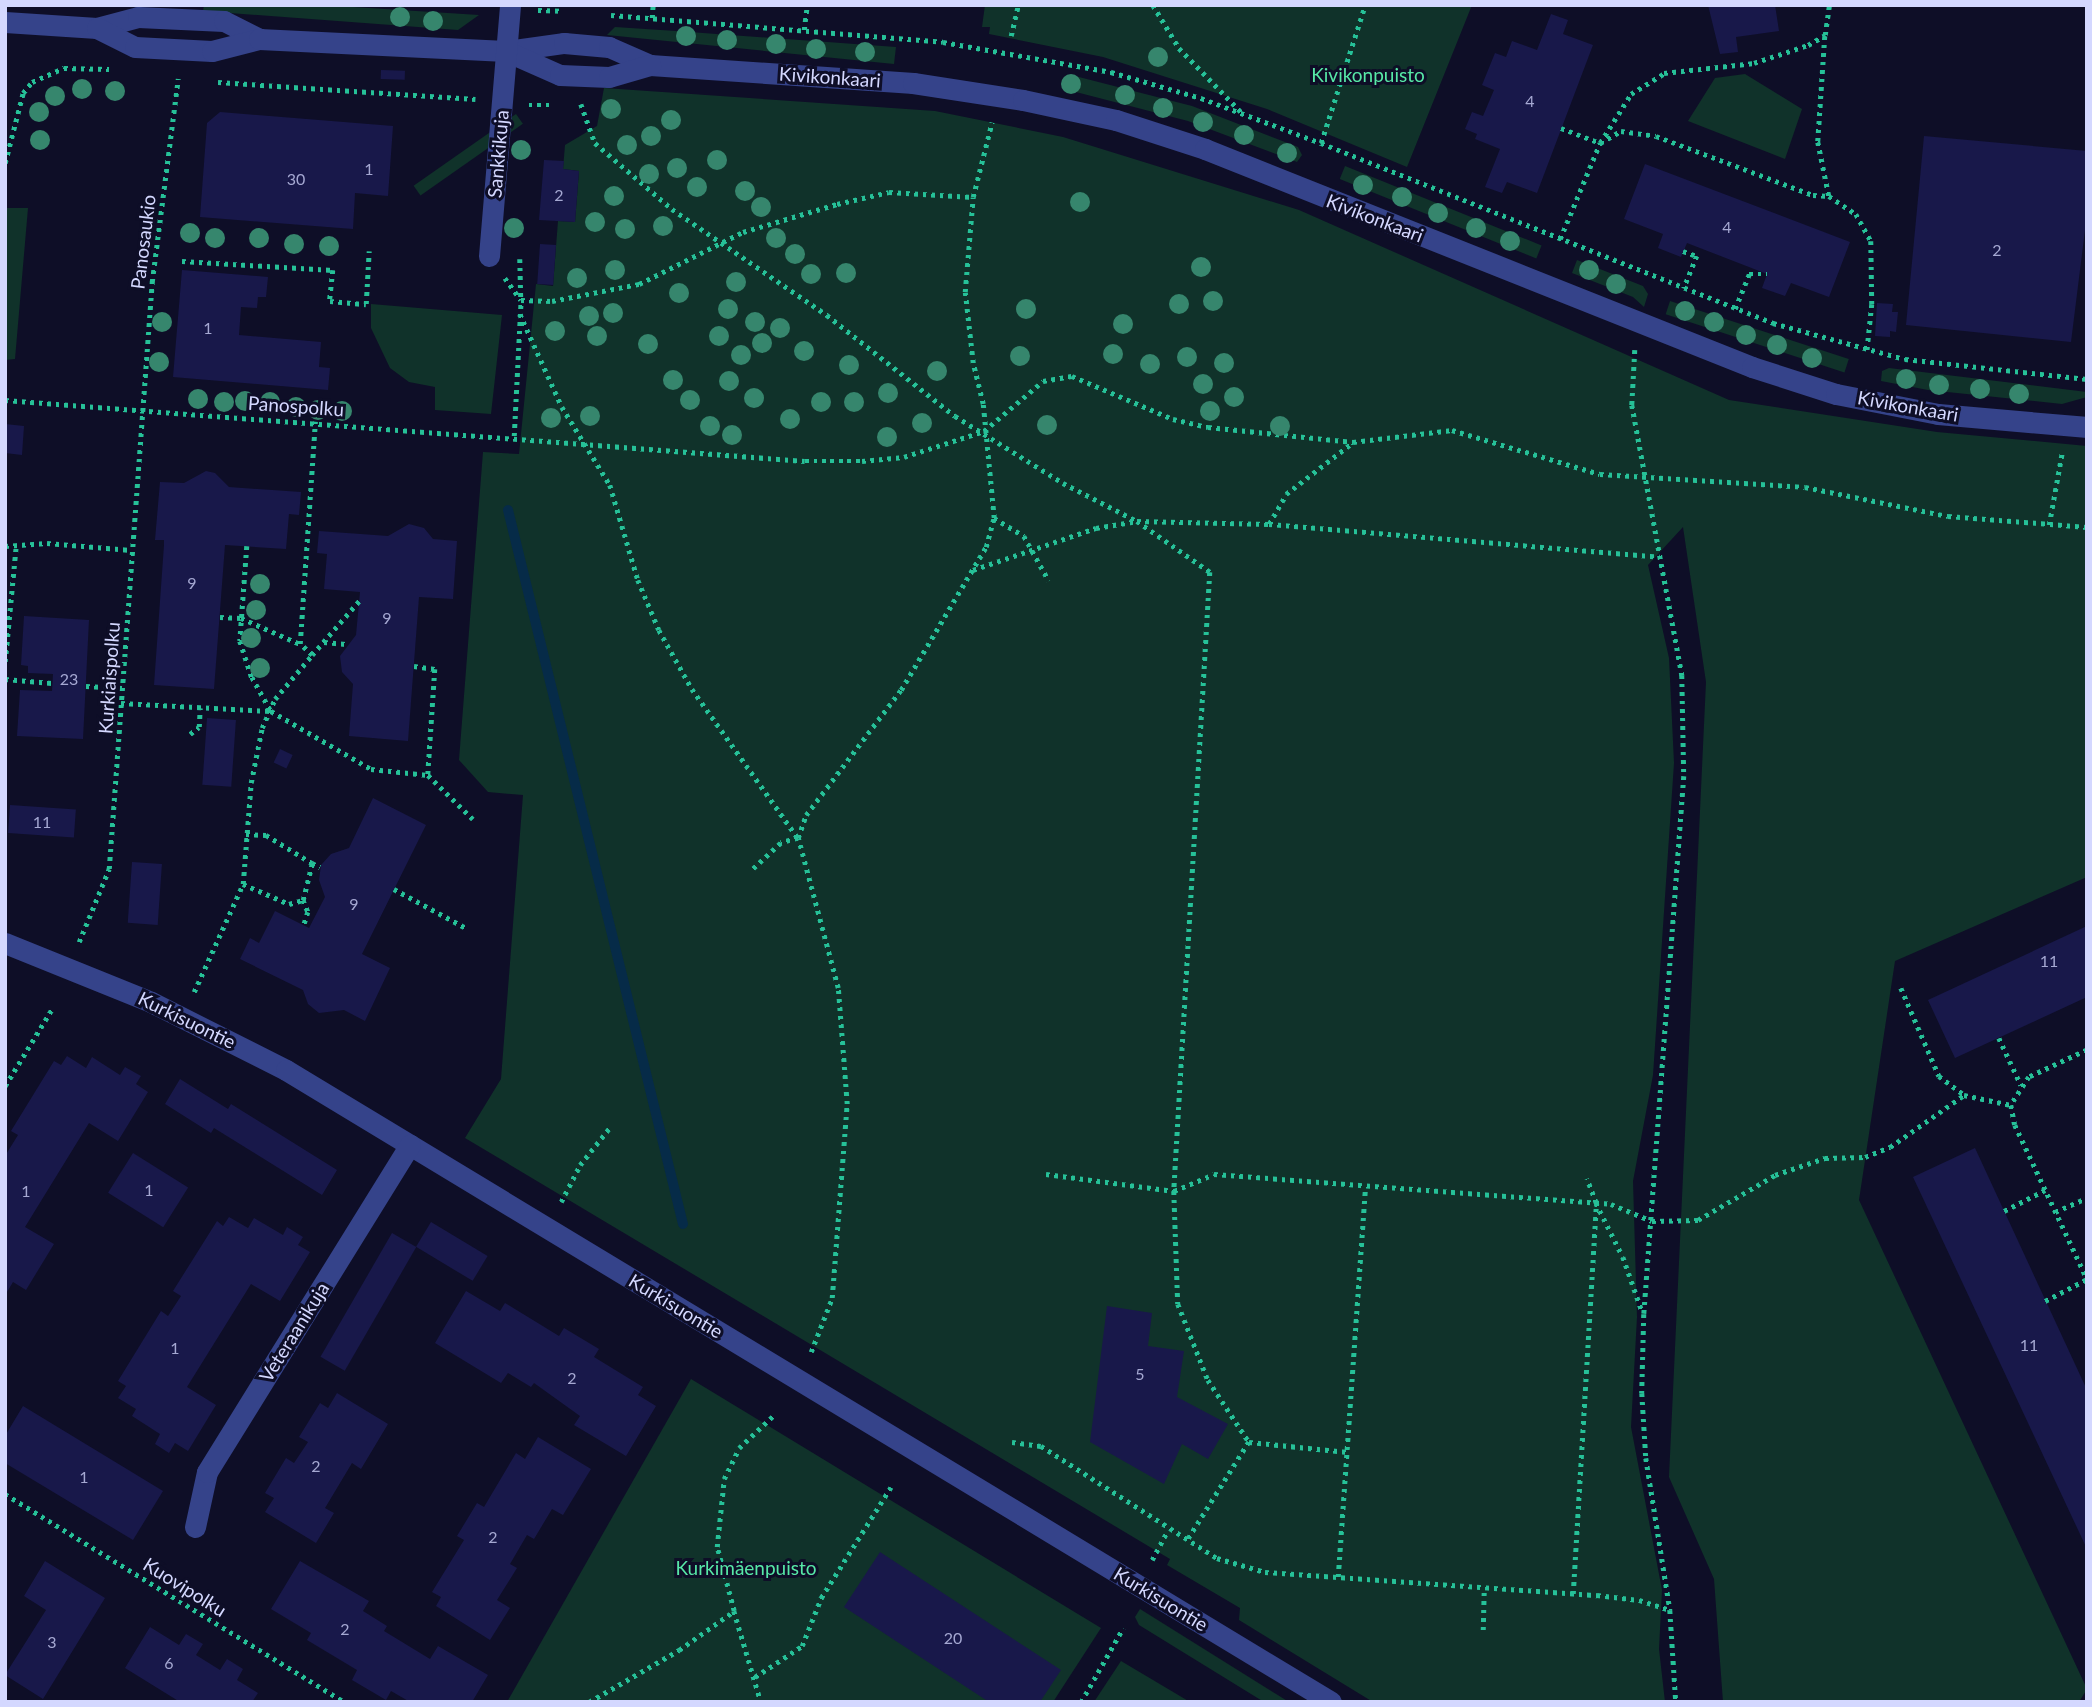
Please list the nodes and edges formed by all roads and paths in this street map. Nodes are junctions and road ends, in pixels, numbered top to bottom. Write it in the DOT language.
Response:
graph roads {
  1 [pos="510,5"];
  2 [pos="653,5"];
  3 [pos="807,5"];
  4 [pos="1018,5"];
  5 [pos="1153,5"];
  6 [pos="1365,5"];
  7 [pos="1829,5"];
  8 [pos="652,18"];
  9 [pos="5,22"];
  10 [pos="97,28"];
  11 [pos="804,30"];
  12 [pos="1011,36"];
  13 [pos="1825,36"];
  14 [pos="259,39"];
  15 [pos="506,51"];
  16 [pos="650,65"];
  17 [pos="112,70"];
  18 [pos="165,76"];
  19 [pos="178,78"];
  20 [pos="191,79"];
  21 [pos="204,80"];
  22 [pos="472,99"];
  23 [pos="582,104"];
  24 [pos="1244,114"];
  25 [pos="992,121"];
  26 [pos="1561,128"];
  27 [pos="1321,143"];
  28 [pos="1600,143"];
  29 [pos="5,163"];
  30 [pos="1829,196"];
  31 [pos="973,197"];
  32 [pos="1560,239"];
  33 [pos="724,242"];
  34 [pos="369,251"];
  35 [pos="1684,251"];
  36 [pos="489,256"];
  37 [pos="182,261"];
  38 [pos="1767,274"];
  39 [pos="1684,289"];
  40 [pos="1735,309"];
  41 [pos="520,314"];
  42 [pos="1638,341"];
  43 [pos="1867,352"];
  44 [pos="5,400"];
  45 [pos="142,410"];
  46 [pos="315,422"];
  47 [pos="2076,426"];
  48 [pos="984,431"];
  49 [pos="514,436"];
  50 [pos="584,442"];
  51 [pos="1353,442"];
  52 [pos="1644,479"];
  53 [pos="994,518"];
  54 [pos="1137,521"];
  55 [pos="1269,524"];
  56 [pos="2049,525"];
  57 [pos="2087,527"];
  58 [pos="5,545"];
  59 [pos="16,546"];
  60 [pos="247,547"];
  61 [pos="1033,547"];
  62 [pos="131,550"];
  63 [pos="1660,557"];
  64 [pos="972,570"];
  65 [pos="1049,581"];
  66 [pos="359,601"];
  67 [pos="220,617"];
  68 [pos="241,618"];
  69 [pos="324,642"];
  70 [pos="300,644"];
  71 [pos="346,644"];
  72 [pos="312,655"];
  73 [pos="5,662"];
  74 [pos="414,666"];
  75 [pos="5,679"];
  76 [pos="52,683"];
  77 [pos="86,686"];
  78 [pos="122,688"];
  79 [pos="121,703"];
  80 [pos="200,708"];
  81 [pos="271,711"];
  82 [pos="190,734"];
  83 [pos="428,775"];
  84 [pos="473,819"];
  85 [pos="246,834"];
  86 [pos="798,838"];
  87 [pos="312,863"];
  88 [pos="320,867"];
  89 [pos="753,869"];
  90 [pos="243,884"];
  91 [pos="394,889"];
  92 [pos="303,900"];
  93 [pos="304,925"];
  94 [pos="466,928"];
  95 [pos="79,942"];
  96 [pos="5,943"];
  97 [pos="1901,988"];
  98 [pos="52,1009"];
  99 [pos="182,1017"];
  100 [pos="1999,1038"];
  101 [pos="2087,1050"];
  102 [pos="2021,1085"];
  103 [pos="5,1086"];
  104 [pos="1964,1095"];
  105 [pos="2011,1105"];
  106 [pos="611,1126"];
  107 [pos="410,1145"];
  108 [pos="1046,1174"];
  109 [pos="1587,1179"];
  110 [pos="1365,1187"];
  111 [pos="2045,1190"];
  112 [pos="1174,1191"];
  113 [pos="2087,1198"];
  114 [pos="561,1203"];
  115 [pos="1596,1203"];
  116 [pos="2004,1211"];
  117 [pos="2055,1212"];
  118 [pos="1653,1221"];
  119 [pos="2087,1279"];
  120 [pos="2045,1301"];
  121 [pos="1644,1314"];
  122 [pos="810,1354"];
  123 [pos="774,1415"];
  124 [pos="1012,1441"];
  125 [pos="1249,1442"];
  126 [pos="1347,1452"];
  127 [pos="891,1487"];
  128 [pos="7,1496"];
  129 [pos="195,1527"];
  130 [pos="1168,1530"];
  131 [pos="1187,1541"];
  132 [pos="1152,1560"];
  133 [pos="1338,1577"];
  134 [pos="1484,1588"];
  135 [pos="1573,1594"];
  136 [pos="1670,1610"];
  137 [pos="734,1611"];
  138 [pos="1123,1628"];
  139 [pos="1483,1630"];
  140 [pos="755,1677"];
  141 [pos="344,1702"];
  142 [pos="589,1702"];
  143 [pos="761,1702"];
  144 [pos="1081,1702"];
  145 [pos="1331,1702"];
  146 [pos="1676,1702"];
  1 -- 15 [label="street, Sankkikuja"];
  2 -- 8 [label="path"];
  3 -- 11 [label="path"];
  4 -- 12 [label="path"];
  5 -- 24 [label="path"];
  6 -- 27 [label="path"];
  7 -- 13 [label="path"];
  9 -- 10 [label="street, Kivikonkaari"];
  10 -- 14 [label="street, Kivikonkaari"];
  10 -- 14 [label="street, Kivikonkaari"];
  13 -- 28 [label="path"];
  13 -- 30 [label="path"];
  14 -- 15 [label="street, Kivikonkaari"];
  15 -- 16 [label="street, Kivikonkaari"];
  15 -- 16 [label="street, Kivikonkaari"];
  15 -- 36 [label="street, Sankkikuja"];
  16 -- 47 [label="street, Kivikonkaari"];
  17 -- 29 [label="path"];
  18 -- 19 [label="path"];
  19 -- 20 [label="path"];
  19 -- 45 [label="path, Panosaukio"];
  21 -- 22 [label="path"];
  23 -- 33 [label="path"];
  25 -- 31 [label="path"];
  26 -- 28 [label="path"];
  28 -- 30 [label="path"];
  28 -- 32 [label="path"];
  30 -- 43 [label="path"];
  31 -- 33 [label="path"];
  31 -- 48 [label="path"];
  33 -- 41 [label="path"];
  33 -- 48 [label="path"];
  34 -- 37 [label="path"];
  35 -- 39 [label="path"];
  38 -- 40 [label="path"];
  41 -- 49 [label="path"];
  41 -- 50 [label="path"];
  42 -- 52 [label="path"];
  44 -- 45 [label="path, Panospolku"];
  45 -- 46 [label="path, Panospolku"];
  45 -- 62 [label="path, Kurkiaispolku"];
  46 -- 49 [label="path, Panospolku"];
  46 -- 70 [label="path"];
  47 -- 56 [label="path"];
  48 -- 50 [label="path, Panospolku"];
  48 -- 51 [label="path"];
  48 -- 53 [label="path"];
  48 -- 54 [label="path"];
  49 -- 50 [label="path, Panospolku"];
  50 -- 86 [label="path"];
  51 -- 52 [label="path"];
  51 -- 55 [label="path"];
  52 -- 56 [label="path"];
  52 -- 63 [label="path"];
  53 -- 61 [label="path"];
  53 -- 64 [label="path"];
  54 -- 55 [label="path"];
  54 -- 61 [label="path"];
  54 -- 112 [label="path"];
  55 -- 63 [label="path"];
  56 -- 57 [label="path"];
  58 -- 59 [label="path"];
  59 -- 62 [label="path"];
  59 -- 73 [label="path"];
  60 -- 68 [label="path"];
  61 -- 64 [label="path"];
  61 -- 65 [label="path"];
  62 -- 78 [label="path, Kurkiaispolku"];
  63 -- 118 [label="path"];
  64 -- 86 [label="path"];
  66 -- 69 [label="path"];
  67 -- 68 [label="path"];
  68 -- 70 [label="path"];
  68 -- 81 [label="path"];
  69 -- 71 [label="path"];
  69 -- 72 [label="path"];
  70 -- 72 [label="path"];
  72 -- 81 [label="path"];
  74 -- 83 [label="path"];
  75 -- 76 [label="path"];
  77 -- 78 [label="path"];
  78 -- 79 [label="path, Kurkiaispolku"];
  79 -- 80 [label="path"];
  79 -- 95 [label="path, Kurkiaispolku"];
  80 -- 81 [label="path"];
  80 -- 82 [label="path"];
  81 -- 83 [label="path"];
  81 -- 85 [label="path"];
  83 -- 84 [label="path"];
  85 -- 87 [label="path"];
  85 -- 90 [label="path"];
  86 -- 89 [label="path"];
  86 -- 122 [label="path"];
  87 -- 88 [label="path"];
  87 -- 92 [label="path"];
  90 -- 92 [label="path"];
  90 -- 99 [label="path"];
  91 -- 94 [label="path"];
  92 -- 93 [label="path"];
  96 -- 99 [label="street, Kurkisuontie"];
  97 -- 104 [label="path"];
  98 -- 103 [label="path"];
  99 -- 107 [label="street, Kurkisuontie"];
  100 -- 102 [label="path"];
  101 -- 102 [label="path"];
  102 -- 105 [label="path"];
  104 -- 105 [label="path"];
  104 -- 118 [label="path"];
  105 -- 111 [label="path"];
  106 -- 114 [label="path"];
  107 -- 129 [label="street, Veteraanikuja"];
  107 -- 145 [label="street, Kurkisuontie"];
  108 -- 112 [label="path"];
  109 -- 115 [label="path"];
  110 -- 112 [label="path"];
  110 -- 115 [label="path"];
  110 -- 126 [label="path"];
  111 -- 116 [label="path"];
  111 -- 117 [label="path"];
  112 -- 125 [label="path"];
  113 -- 117 [label="path"];
  115 -- 118 [label="path"];
  115 -- 121 [label="path"];
  115 -- 135 [label="path"];
  117 -- 119 [label="path"];
  118 -- 121 [label="path"];
  119 -- 120 [label="path"];
  121 -- 136 [label="path"];
  123 -- 137 [label="path"];
  124 -- 130 [label="path"];
  125 -- 126 [label="path"];
  125 -- 131 [label="path"];
  126 -- 133 [label="path"];
  127 -- 140 [label="path"];
  128 -- 141 [label="path, Kuovipolku"];
  130 -- 131 [label="path"];
  130 -- 132 [label="path"];
  131 -- 133 [label="path"];
  133 -- 134 [label="path"];
  134 -- 135 [label="path"];
  134 -- 139 [label="path"];
  135 -- 136 [label="path"];
  136 -- 146 [label="path"];
  137 -- 140 [label="path"];
  137 -- 142 [label="path"];
  138 -- 144 [label="path"];
  140 -- 143 [label="path"];
}
